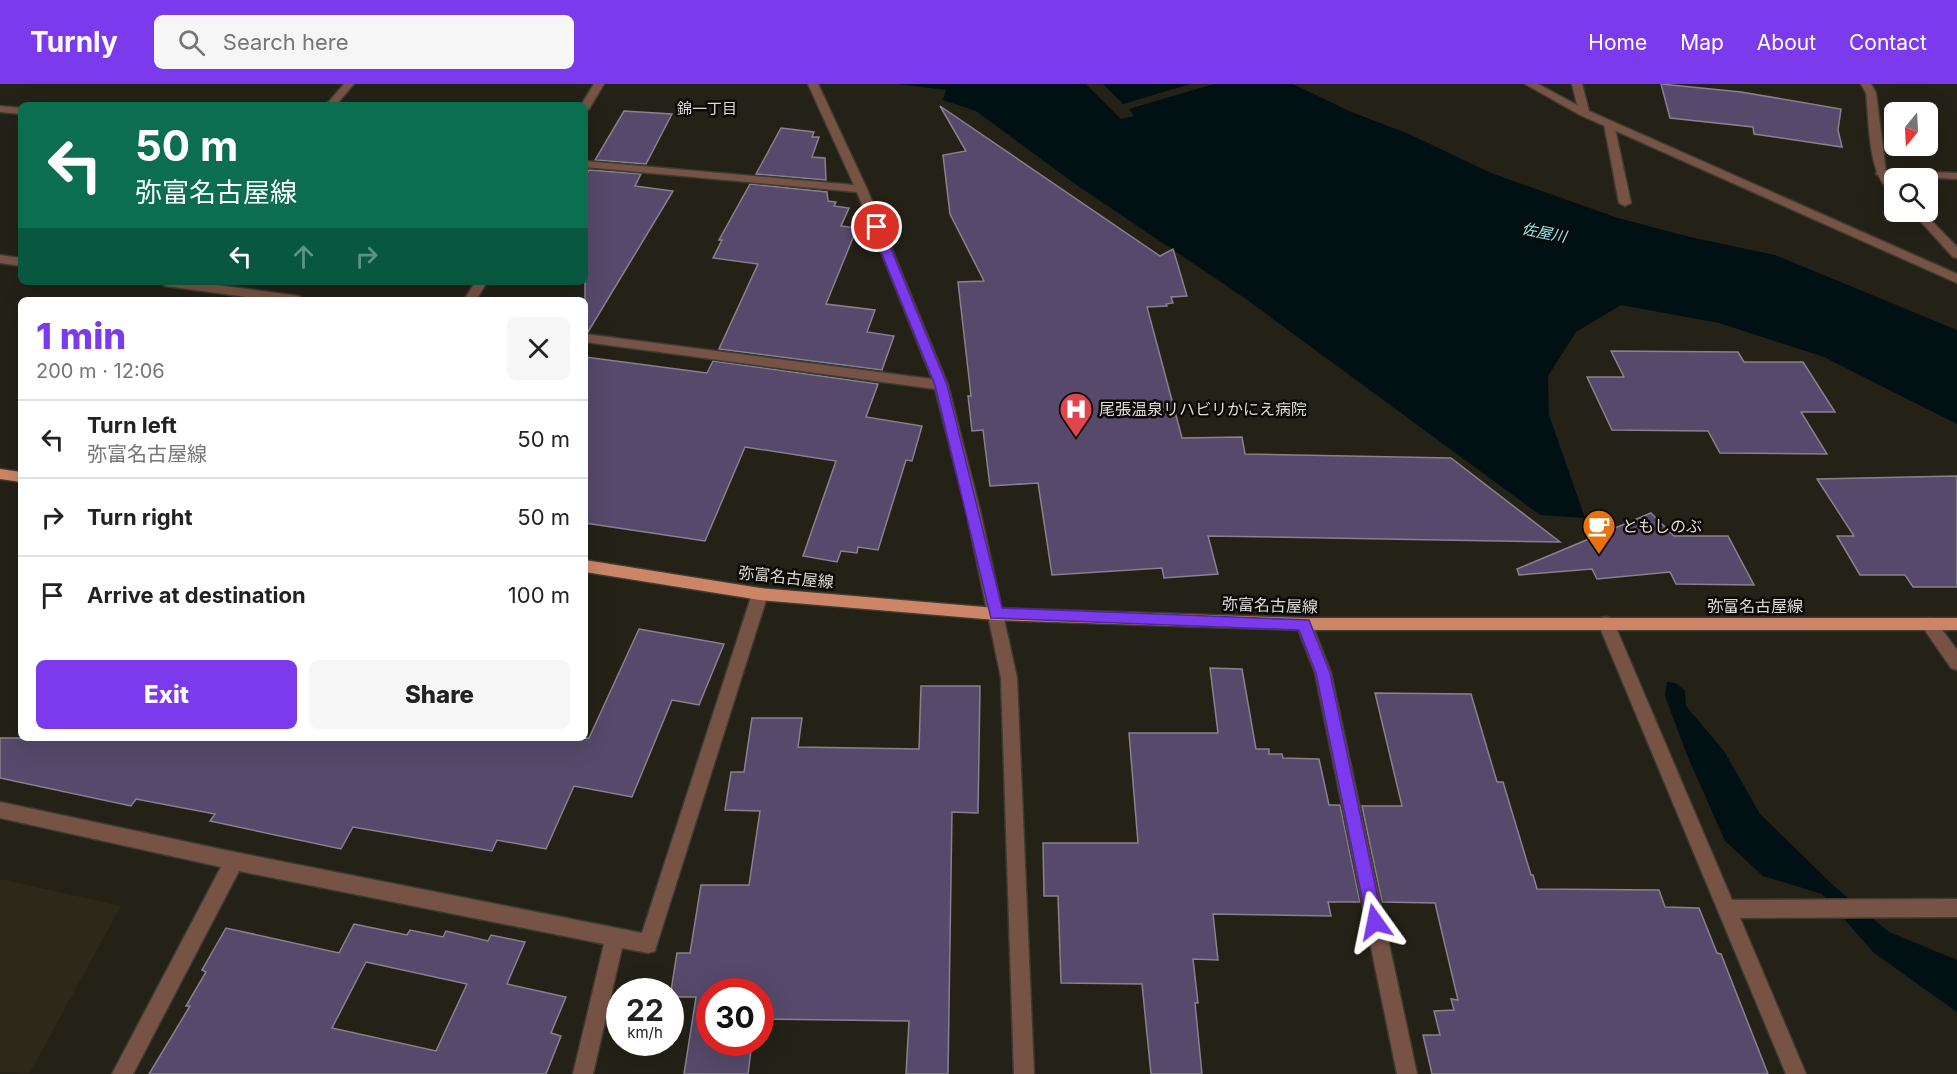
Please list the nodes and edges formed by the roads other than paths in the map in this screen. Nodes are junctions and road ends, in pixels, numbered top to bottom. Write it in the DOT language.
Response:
graph roads {
  1 [pos="349,84"];
  2 [pos="599,84"];
  3 [pos="813,84"];
  4 [pos="1530,84"];
  5 [pos="1577,84"];
  6 [pos="1866,84"];
  7 [pos="334,102"];
  8 [pos="588,102"];
  9 [pos="0,109"];
  10 [pos="18,111"];
  11 [pos="1584,112"];
  12 [pos="1609,124"];
  13 [pos="588,164"];
  14 [pos="1881,173"];
  15 [pos="1884,176"];
  16 [pos="1957,176"];
  17 [pos="861,189"];
  18 [pos="1625,203"];
  19 [pos="1927,222"];
  20 [pos="1957,254"];
  21 [pos="0,260"];
  22 [pos="18,262"];
  23 [pos="1957,279"];
  24 [pos="195,285"];
  25 [pos="278,297"];
  26 [pos="588,338"];
  27 [pos="941,385"];
  28 [pos="0,474"];
  29 [pos="18,477"];
  30 [pos="588,566"];
  31 [pos="760,594"];
  32 [pos="996,614"];
  33 [pos="1606,623"];
  34 [pos="1304,624"];
  35 [pos="1929,624"];
  36 [pos="1957,624"];
  37 [pos="1957,663"];
  38 [pos="0,810"];
  39 [pos="234,861"];
  40 [pos="1957,908"];
  41 [pos="1727,909"];
  42 [pos="615,938"];
  43 [pos="122,1074"];
  44 [pos="583,1074"];
  45 [pos="1024,1074"];
  46 [pos="1407,1074"];
  47 [pos="1796,1074"];
  1 -- 7 [label="street"];
  2 -- 8 [label="street"];
  3 -- 17 [label="street"];
  4 -- 11 [label="street"];
  5 -- 11 [label="street"];
  6 -- 14 [label="street"];
  9 -- 10 [label="street"];
  11 -- 12 [label="street"];
  12 -- 18 [label="street"];
  12 -- 23 [label="street"];
  13 -- 17 [label="street"];
  14 -- 15 [label="street"];
  14 -- 16 [label="street"];
  17 -- 27 [label="street"];
  19 -- 20 [label="street"];
  21 -- 22 [label="street"];
  24 -- 25 [label="street"];
  26 -- 27 [label="street"];
  27 -- 32 [label="street"];
  28 -- 29 [label="main road"];
  30 -- 31 [label="main road, 弥富名古屋線"];
  31 -- 32 [label="main road, 弥富名古屋線"];
  31 -- 42 [label="street"];
  32 -- 34 [label="main road, 弥富名古屋線"];
  32 -- 45 [label="street"];
  33 -- 34 [label="main road, 弥富名古屋線"];
  33 -- 35 [label="main road, 弥富名古屋線"];
  33 -- 41 [label="street"];
  34 -- 46 [label="street"];
  35 -- 36 [label="main road, 弥富名古屋線"];
  35 -- 37 [label="street"];
  38 -- 39 [label="street"];
  39 -- 42 [label="street"];
  39 -- 43 [label="street"];
  40 -- 41 [label="street"];
  41 -- 47 [label="street"];
  42 -- 44 [label="street"];
}
